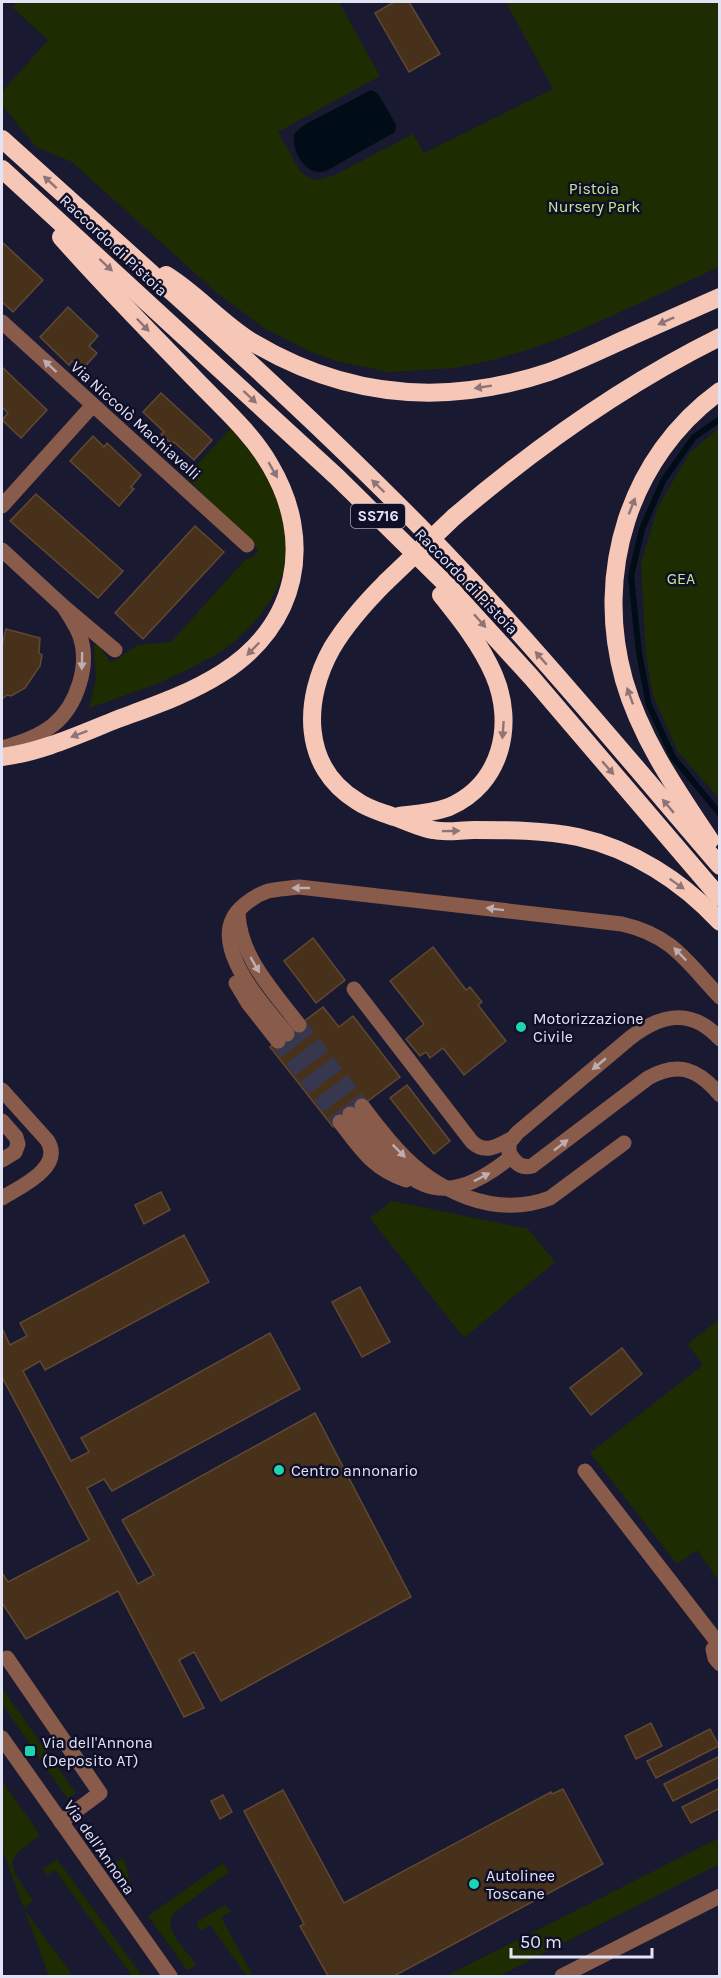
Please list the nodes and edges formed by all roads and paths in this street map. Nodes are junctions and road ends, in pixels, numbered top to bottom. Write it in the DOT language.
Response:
graph roads {
  1 [pos="2,139"];
  2 [pos="3,170"];
  3 [pos="130,255"];
  4 [pos="720,297"];
  5 [pos="2,322"];
  6 [pos="720,337"];
  7 [pos="720,391"];
  8 [pos="93,405"];
  9 [pos="2,506"];
  10 [pos="382,521"];
  11 [pos="247,545"];
  12 [pos="2,550"];
  13 [pos="64,607"];
  14 [pos="115,650"];
  15 [pos="2,747"];
  16 [pos="2,757"];
  17 [pos="396,817"];
  18 [pos="720,857"];
  19 [pos="720,866"];
  20 [pos="720,898"];
  21 [pos="234,917"];
  22 [pos="720,922"];
  23 [pos="354,988"];
  24 [pos="720,997"];
  25 [pos="720,1039"];
  26 [pos="2,1090"];
  27 [pos="720,1095"];
  28 [pos="2,1121"];
  29 [pos="513,1138"];
  30 [pos="624,1143"];
  31 [pos="511,1157"];
  32 [pos="2,1160"];
  33 [pos="446,1188"];
  34 [pos="2,1198"];
  35 [pos="585,1471"];
  36 [pos="719,1642"];
  37 [pos="7,1658"];
  38 [pos="720,1664"];
  39 [pos="2,1738"];
  40 [pos="61,1822"];
  41 [pos="720,1896"];
  42 [pos="170,1977"];
  43 [pos="562,1977"];
  3 -- 1 [label="highway, Raccordo di Pistoia / SS716, one-way"];
  2 -- 10 [label="highway, Raccordo di Pistoia / SS716, one-way"];
  2 -- 16 [label="highway, one-way"];
  4 -- 3 [label="highway, one-way"];
  19 -- 3 [label="highway, Raccordo di Pistoia / SS716, one-way"];
  8 -- 5 [label="street, Via Niccolò Machiavelli, one-way"];
  6 -- 17 [label="highway, bridge"];
  18 -- 7 [label="highway, one-way"];
  8 -- 9 [label="street"];
  8 -- 11 [label="street, Via Niccolò Machiavelli"];
  10 -- 17 [label="highway, one-way"];
  10 -- 20 [label="highway, Raccordo di Pistoia / SS716, one-way"];
  12 -- 13 [label="street"];
  13 -- 14 [label="street"];
  13 -- 15 [label="street, one-way"];
  17 -- 22 [label="highway, one-way"];
  21 -- 21 [label="street, one-way"];
  24 -- 21 [label="street, one-way"];
  23 -- 29 [label="street"];
  25 -- 29 [label="street, one-way"];
  26 -- 34 [label="street"];
  31 -- 27 [label="street, one-way"];
  28 -- 32 [label="street"];
  29 -- 31 [label="street"];
  30 -- 33 [label="street"];
  33 -- 31 [label="street, one-way"];
  33 -- 33 [label="street, one-way"];
  35 -- 36 [label="street"];
  36 -- 38 [label="street"];
  37 -- 40 [label="street"];
  39 -- 40 [label="street, Via dell'Annona"];
  40 -- 42 [label="street, Via dell'Annona"];
  41 -- 43 [label="street"];
}
